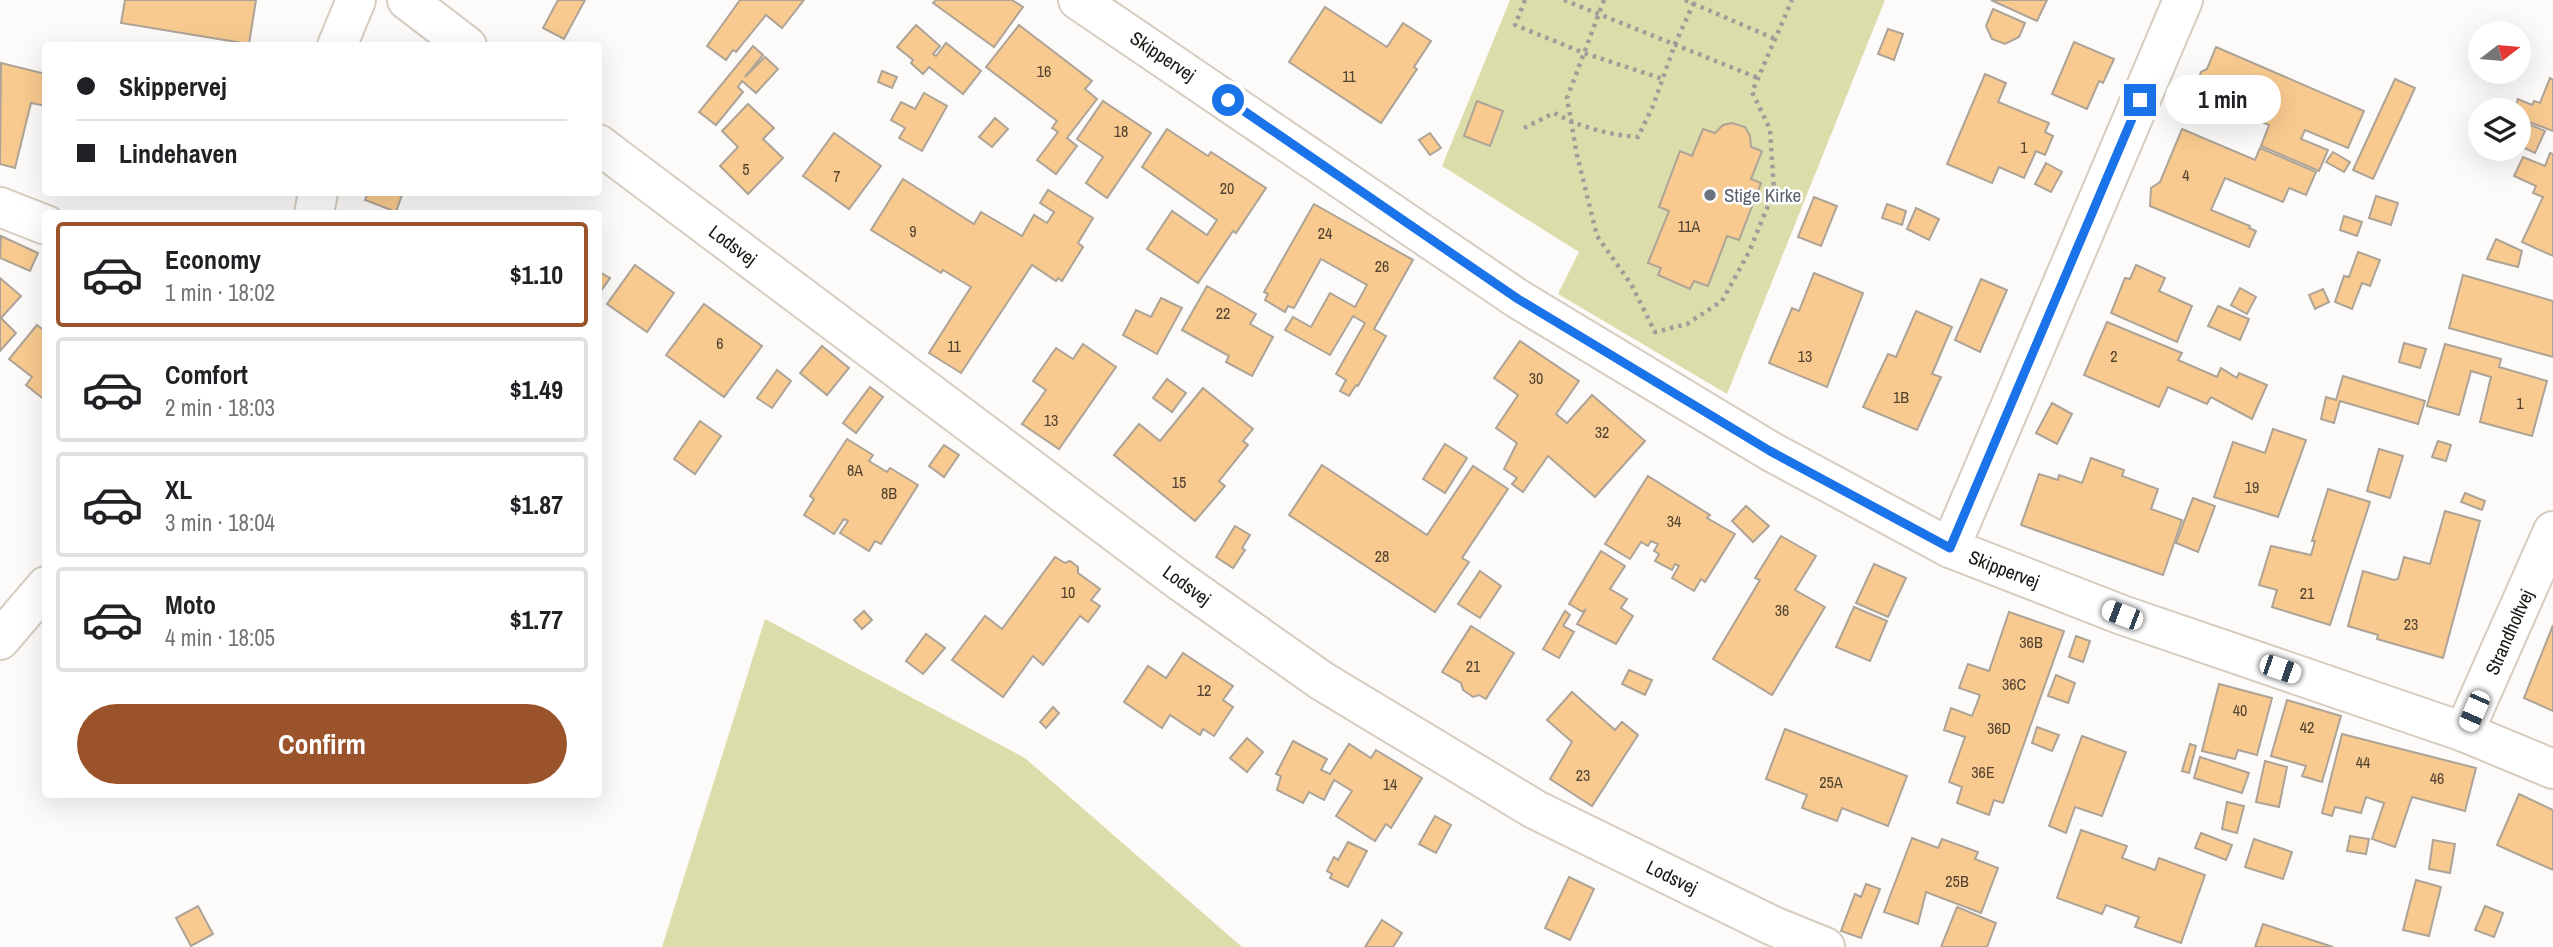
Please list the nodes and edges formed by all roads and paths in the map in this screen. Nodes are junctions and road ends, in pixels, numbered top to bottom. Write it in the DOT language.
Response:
graph roads {
  1 [pos="356,0"];
  2 [pos="407,0"];
  3 [pos="1078,0"];
  4 [pos="1525,0"];
  5 [pos="1564,0"];
  6 [pos="1604,0"];
  7 [pos="1685,0"];
  8 [pos="1792,0"];
  9 [pos="2183,0"];
  10 [pos="1694,2"];
  11 [pos="1599,15"];
  12 [pos="1775,39"];
  13 [pos="339,42"];
  14 [pos="462,42"];
  15 [pos="1675,44"];
  16 [pos="1584,54"];
  17 [pos="1758,78"];
  18 [pos="1663,79"];
  19 [pos="1571,122"];
  20 [pos="1524,128"];
  21 [pos="602,147"];
  22 [pos="0,207"];
  23 [pos="42,223"];
  24 [pos="2553,531"];
  25 [pos="1950,548"];
  26 [pos="42,591"];
  27 [pos="0,640"];
  28 [pos="2464,732"];
  29 [pos="2553,769"];
  30 [pos="1825,947"];
  1 -- 13 [label="street"];
  2 -- 14 [label="street"];
  3 -- 25 [label="street, Skippervej"];
  4 -- 16 [label="path"];
  5 -- 11 [label="path"];
  6 -- 11 [label="path"];
  7 -- 10 [label="path"];
  8 -- 12 [label="path"];
  9 -- 25 [label="street"];
  10 -- 12 [label="path"];
  10 -- 15 [label="path"];
  11 -- 15 [label="path"];
  11 -- 16 [label="path"];
  12 -- 17 [label="path"];
  15 -- 17 [label="path"];
  15 -- 18 [label="path"];
  16 -- 18 [label="path"];
  16 -- 19 [label="path"];
  17 -- 19 [label="path"];
  18 -- 19 [label="path"];
  19 -- 20 [label="path"];
  21 -- 30 [label="street, Lodsvej"];
  22 -- 23 [label="street"];
  24 -- 28 [label="street, Strandholtvej"];
  25 -- 28 [label="street, Skippervej"];
  26 -- 27 [label="street"];
  28 -- 29 [label="street, Skippervej"];
}
